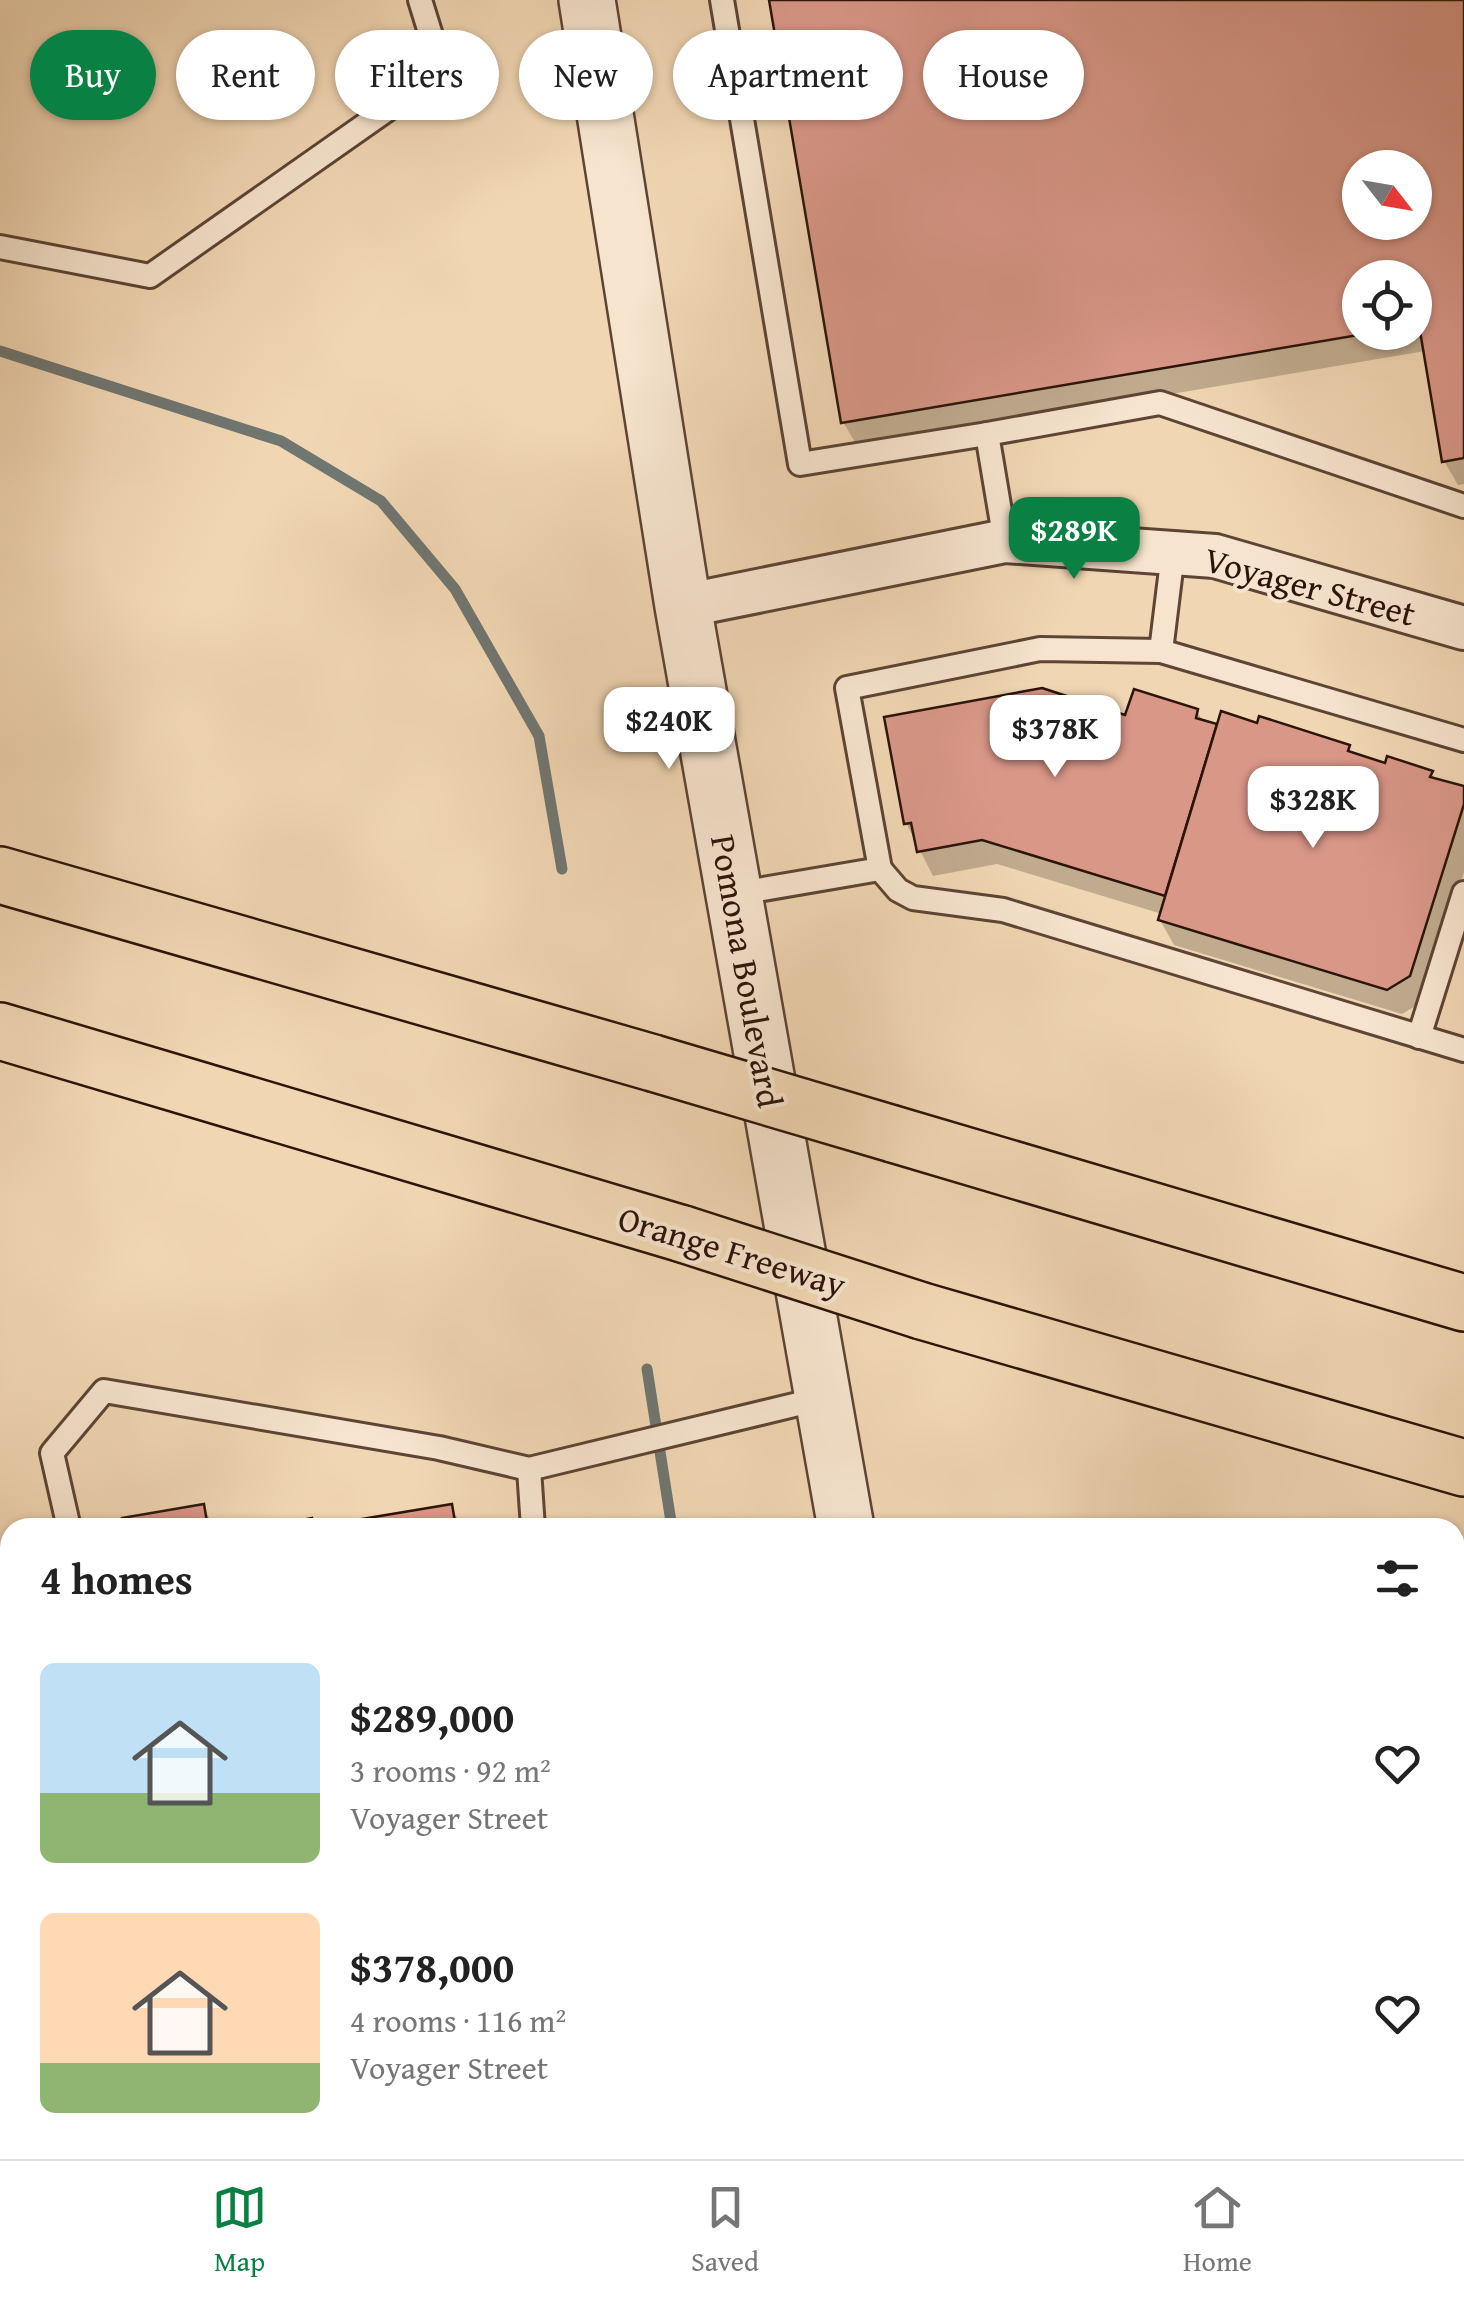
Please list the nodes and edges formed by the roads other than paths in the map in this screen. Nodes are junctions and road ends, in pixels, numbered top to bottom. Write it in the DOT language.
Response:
graph roads {
  1 [pos="420,0"];
  2 [pos="587,0"];
  3 [pos="722,0"];
  4 [pos="0,247"];
  5 [pos="987,434"];
  6 [pos="1464,506"];
  7 [pos="1005,541"];
  8 [pos="1173,553"];
  9 [pos="682,606"];
  10 [pos="1464,628"];
  11 [pos="1161,651"];
  12 [pos="1464,740"];
  13 [pos="880,869"];
  14 [pos="0,875"];
  15 [pos="1464,893"];
  16 [pos="734,894"];
  17 [pos="0,1031"];
  18 [pos="1419,1037"];
  19 [pos="1464,1050"];
  20 [pos="1464,1302"];
  21 [pos="823,1398"];
  22 [pos="1464,1468"];
  23 [pos="528,1469"];
  24 [pos="67,1518"];
  25 [pos="532,1518"];
  26 [pos="844,1518"];
  1 -- 4 [label="lane"];
  2 -- 9 [label="street, Pomona Boulevard"];
  3 -- 5 [label="lane"];
  5 -- 6 [label="lane"];
  5 -- 7 [label="lane"];
  7 -- 8 [label="street, Voyager Street"];
  7 -- 9 [label="street, Voyager Street"];
  8 -- 10 [label="street, Voyager Street"];
  8 -- 11 [label="lane"];
  9 -- 16 [label="street, Pomona Boulevard"];
  11 -- 12 [label="lane"];
  11 -- 13 [label="lane"];
  13 -- 16 [label="lane"];
  13 -- 18 [label="lane"];
  14 -- 20 [label="highway, bridge"];
  15 -- 18 [label="lane"];
  16 -- 21 [label="street, Pomona Boulevard"];
  17 -- 22 [label="highway, Orange Freeway, bridge"];
  18 -- 19 [label="lane"];
  21 -- 23 [label="lane"];
  21 -- 26 [label="street, Pomona Boulevard"];
  23 -- 24 [label="lane"];
  23 -- 25 [label="lane"];
}
